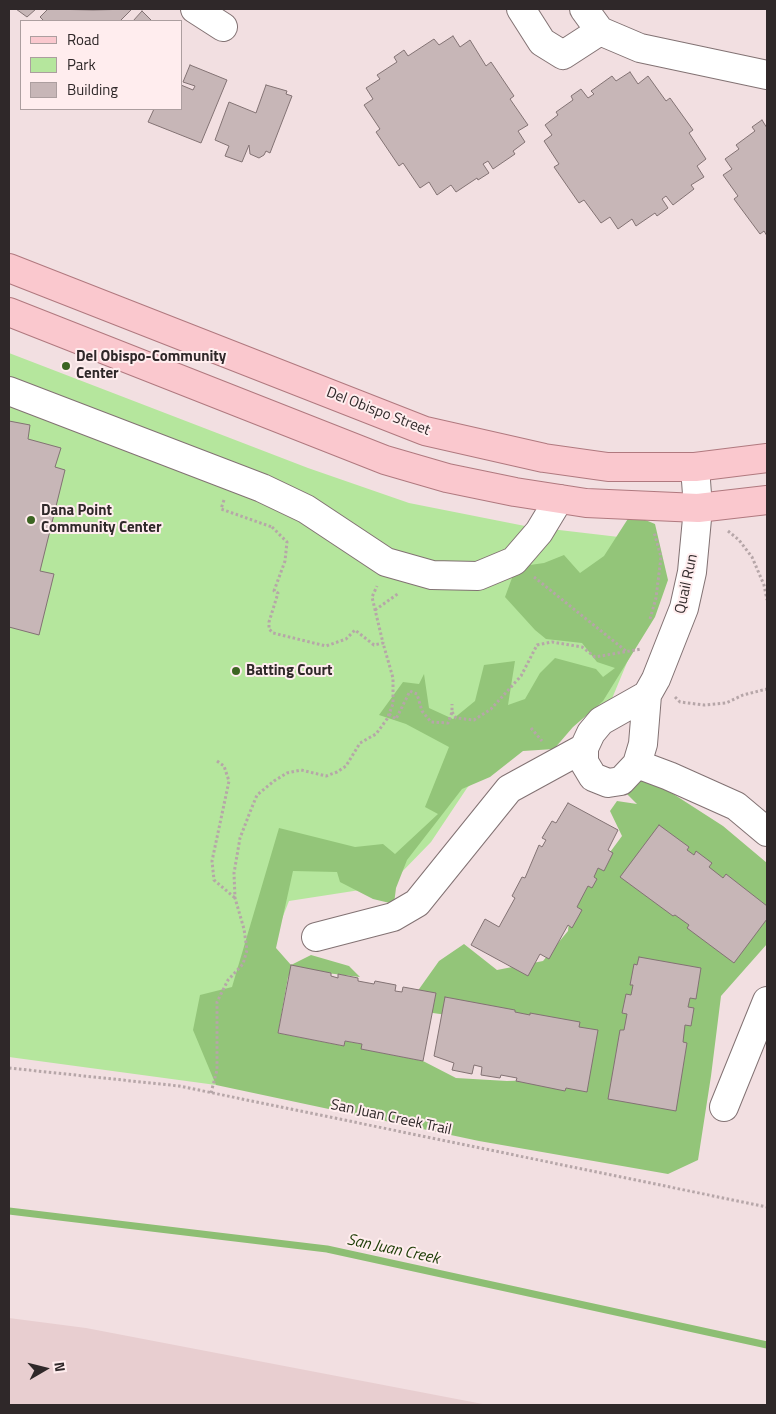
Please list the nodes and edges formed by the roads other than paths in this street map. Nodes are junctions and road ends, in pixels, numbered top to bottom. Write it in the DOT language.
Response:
graph roads {
  1 [pos="195,9"];
  2 [pos="521,9"];
  3 [pos="584,9"];
  4 [pos="223,27"];
  5 [pos="600,30"];
  6 [pos="767,75"];
  7 [pos="9,268"];
  8 [pos="9,312"];
  9 [pos="9,392"];
  10 [pos="767,458"];
  11 [pos="694,467"];
  12 [pos="559,499"];
  13 [pos="767,500"];
  14 [pos="698,508"];
  15 [pos="652,687"];
  16 [pos="584,748"];
  17 [pos="637,764"];
  18 [pos="767,832"];
  19 [pos="316,937"];
  20 [pos="767,1001"];
  21 [pos="724,1107"];
  1 -- 4 [label="street"];
  2 -- 5 [label="street"];
  3 -- 5 [label="street"];
  5 -- 6 [label="street"];
  7 -- 11 [label="main road, Del Obispo Street"];
  8 -- 12 [label="main road"];
  9 -- 12 [label="street"];
  10 -- 11 [label="main road, Del Obispo Street"];
  11 -- 14 [label="street, Quail Run"];
  12 -- 14 [label="main road"];
  13 -- 14 [label="main road"];
  14 -- 15 [label="street, Quail Run"];
  15 -- 16 [label="street"];
  15 -- 17 [label="street, Quail Run"];
  16 -- 17 [label="street"];
  16 -- 19 [label="street"];
  17 -- 18 [label="street"];
  20 -- 21 [label="street"];
}
